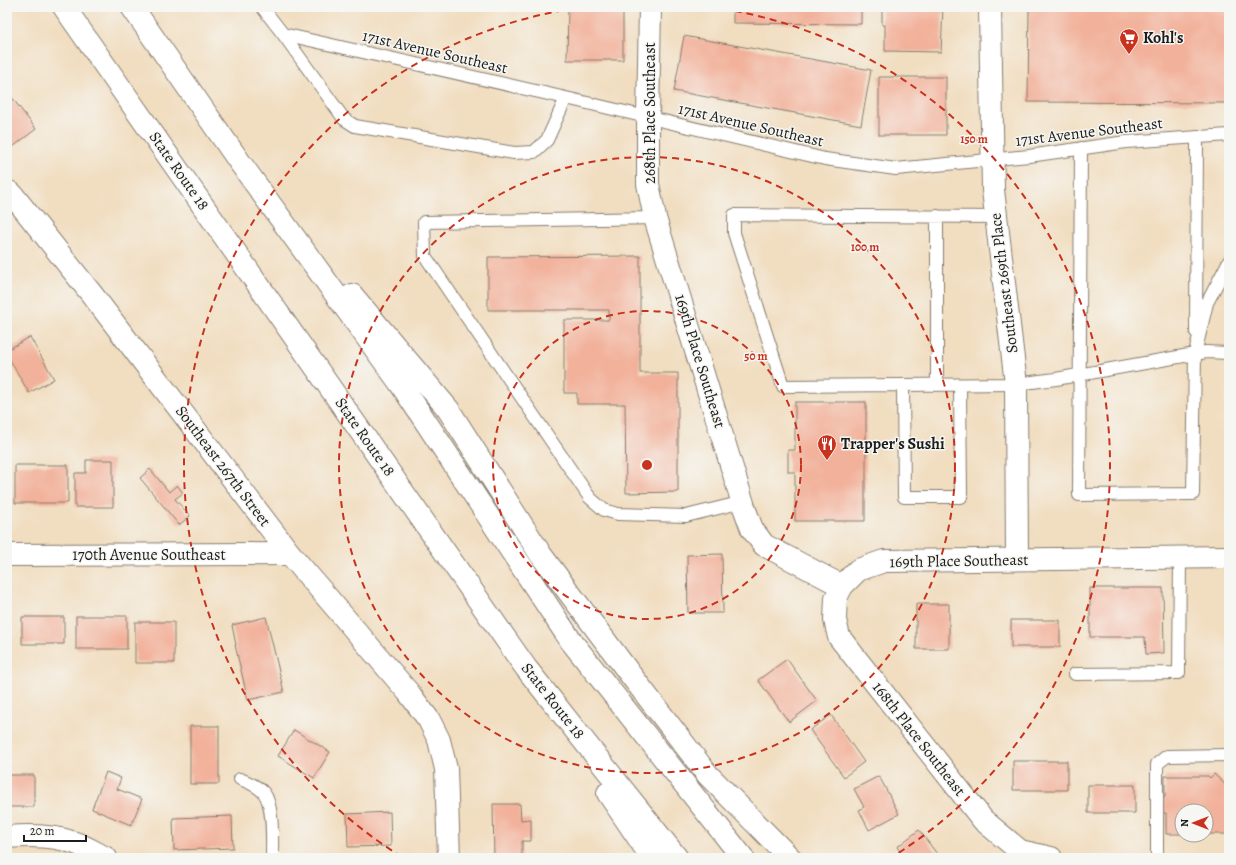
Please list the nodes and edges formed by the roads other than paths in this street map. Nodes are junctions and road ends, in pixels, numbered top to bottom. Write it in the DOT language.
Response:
graph roads {
  1 [pos="64,7"];
  2 [pos="132,7"];
  3 [pos="262,7"];
  4 [pos="650,7"];
  5 [pos="990,7"];
  6 [pos="283,34"];
  7 [pos="566,98"];
  8 [pos="648,117"];
  9 [pos="1229,135"];
  10 [pos="1197,137"];
  11 [pos="1081,148"];
  12 [pos="993,160"];
  13 [pos="241,164"];
  14 [pos="7,191"];
  15 [pos="937,216"];
  16 [pos="997,217"];
  17 [pos="655,218"];
  18 [pos="1229,261"];
  19 [pos="1229,353"];
  20 [pos="1195,354"];
  21 [pos="1079,375"];
  22 [pos="1016,384"];
  23 [pos="903,385"];
  24 [pos="937,385"];
  25 [pos="960,385"];
  26 [pos="743,502"];
  27 [pos="290,554"];
  28 [pos="7,555"];
  29 [pos="1229,557"];
  30 [pos="1180,558"];
  31 [pos="1017,559"];
  32 [pos="842,586"];
  33 [pos="526,668"];
  34 [pos="1075,674"];
  35 [pos="1229,756"];
  36 [pos="240,779"];
  37 [pos="7,837"];
  38 [pos="106,858"];
  39 [pos="272,858"];
  40 [pos="449,858"];
  41 [pos="652,858"];
  42 [pos="677,858"];
  43 [pos="743,858"];
  44 [pos="790,858"];
  45 [pos="1051,858"];
  46 [pos="1157,858"];
  1 -- 33 [label="main road, State Route 18"];
  2 -- 13 [label="main road"];
  3 -- 6 [label="lane"];
  4 -- 8 [label="main road, 268th Place Southeast"];
  5 -- 12 [label="main road, Southeast 269th Place"];
  6 -- 7 [label="lane, 171st Avenue Southeast"];
  6 -- 7 [label="lane"];
  7 -- 8 [label="lane, 171st Avenue Southeast"];
  8 -- 12 [label="lane, 171st Avenue Southeast"];
  8 -- 17 [label="main road, 268th Place Southeast"];
  9 -- 10 [label="lane, 171st Avenue Southeast"];
  10 -- 11 [label="lane, 171st Avenue Southeast"];
  10 -- 20 [label="lane"];
  11 -- 12 [label="lane, 171st Avenue Southeast"];
  11 -- 21 [label="lane"];
  12 -- 16 [label="main road, Southeast 269th Place"];
  13 -- 43 [label="main road"];
  13 -- 44 [label="main road"];
  14 -- 27 [label="main road, Southeast 267th Street"];
  15 -- 16 [label="lane"];
  15 -- 23 [label="lane"];
  15 -- 24 [label="lane"];
  16 -- 22 [label="main road, Southeast 269th Place"];
  17 -- 26 [label="main road, 169th Place Southeast"];
  17 -- 26 [label="lane"];
  18 -- 20 [label="lane"];
  19 -- 20 [label="lane"];
  20 -- 21 [label="lane"];
  20 -- 21 [label="lane"];
  21 -- 22 [label="lane"];
  22 -- 25 [label="lane"];
  22 -- 31 [label="main road, Southeast 269th Place"];
  23 -- 24 [label="lane"];
  23 -- 25 [label="lane"];
  24 -- 25 [label="lane"];
  26 -- 32 [label="main road, 169th Place Southeast"];
  27 -- 28 [label="main road, 170th Avenue Southeast"];
  27 -- 40 [label="main road, Southeast 267th Street"];
  29 -- 30 [label="main road, 169th Place Southeast"];
  30 -- 31 [label="main road, 169th Place Southeast"];
  30 -- 34 [label="lane"];
  31 -- 32 [label="main road, 169th Place Southeast"];
  32 -- 45 [label="main road, 168th Place Southeast"];
  33 -- 41 [label="main road"];
  33 -- 42 [label="main road, State Route 18"];
  35 -- 46 [label="lane"];
  36 -- 39 [label="lane"];
  37 -- 38 [label="main road"];
}
